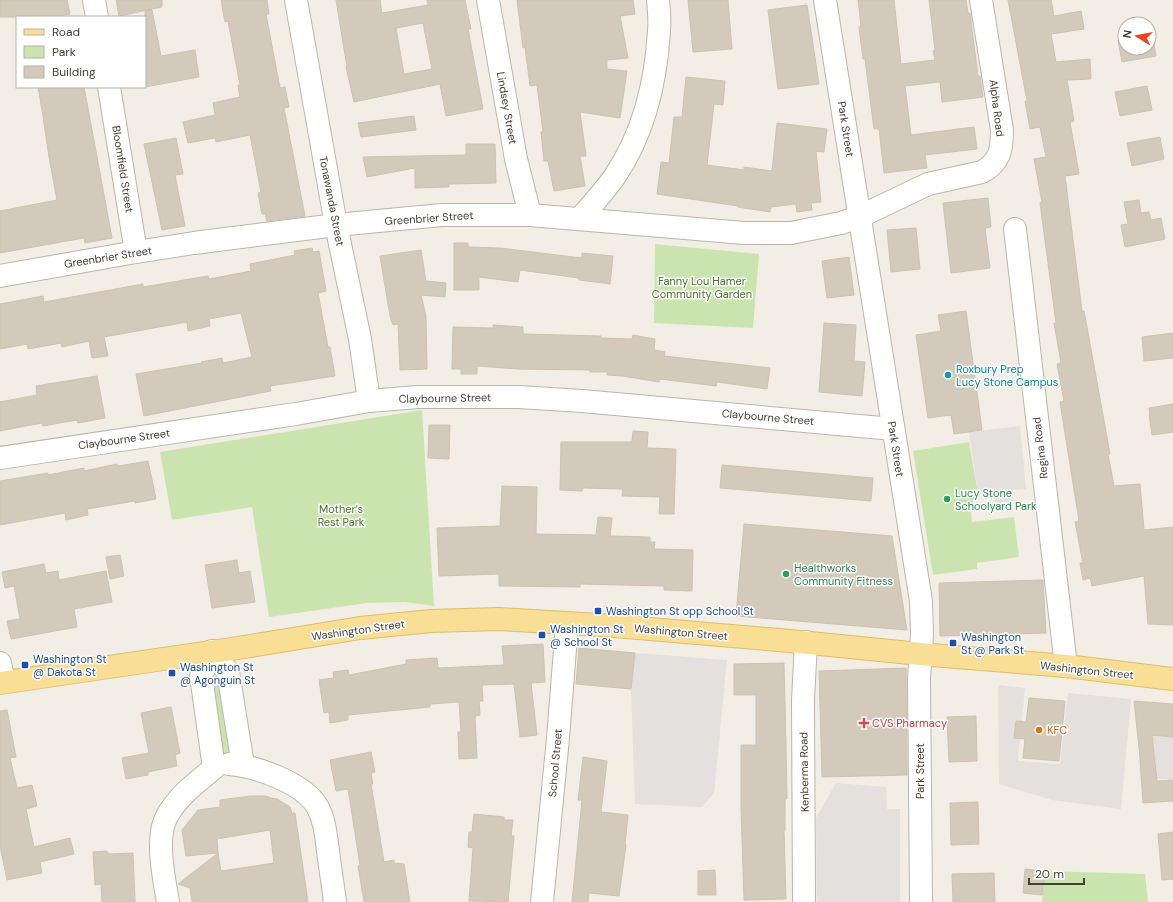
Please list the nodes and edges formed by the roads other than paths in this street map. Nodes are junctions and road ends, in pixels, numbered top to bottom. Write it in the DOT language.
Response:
graph roads {
  1 [pos="94,0"];
  2 [pos="296,0"];
  3 [pos="488,0"];
  4 [pos="658,0"];
  5 [pos="825,0"];
  6 [pos="982,0"];
  7 [pos="97,16"];
  8 [pos="109,88"];
  9 [pos="530,215"];
  10 [pos="859,216"];
  11 [pos="580,219"];
  12 [pos="336,225"];
  13 [pos="1015,229"];
  14 [pos="136,252"];
  15 [pos="0,276"];
  16 [pos="369,401"];
  17 [pos="893,429"];
  18 [pos="0,458"];
  19 [pos="567,624"];
  20 [pos="806,642"];
  21 [pos="212,651"];
  22 [pos="920,654"];
  23 [pos="1066,666"];
  24 [pos="1,676"];
  25 [pos="1173,679"];
  26 [pos="243,765"];
  27 [pos="214,768"];
  28 [pos="168,902"];
  29 [pos="336,902"];
  30 [pos="542,902"];
  31 [pos="804,902"];
  32 [pos="921,902"];
  1 -- 7 [label="street"];
  2 -- 12 [label="street, Tonawanda Street"];
  3 -- 9 [label="street, Lindsey Street"];
  4 -- 11 [label="street"];
  5 -- 10 [label="street, Park Street"];
  6 -- 10 [label="street, Alpha Road"];
  8 -- 14 [label="street, Bloomfield Street"];
  9 -- 11 [label="street, Greenbrier Street"];
  9 -- 12 [label="street, Greenbrier Street"];
  10 -- 11 [label="street, Greenbrier Street"];
  10 -- 17 [label="street, Park Street"];
  12 -- 14 [label="street, Greenbrier Street"];
  12 -- 16 [label="street, Tonawanda Street"];
  13 -- 23 [label="street, Regina Road"];
  14 -- 15 [label="street, Greenbrier Street"];
  16 -- 17 [label="street, Claybourne Street"];
  16 -- 18 [label="street, Claybourne Street"];
  17 -- 22 [label="street, Park Street"];
  19 -- 20 [label="main road, Washington Street"];
  19 -- 21 [label="main road, Washington Street"];
  19 -- 30 [label="street, School Street"];
  20 -- 22 [label="main road, Washington Street"];
  20 -- 31 [label="street, Kenberma Road"];
  21 -- 24 [label="main road, Washington Street"];
  21 -- 26 [label="street"];
  21 -- 27 [label="street"];
  22 -- 23 [label="main road, Washington Street"];
  22 -- 32 [label="street, Park Street"];
  23 -- 25 [label="main road, Washington Street"];
  26 -- 27 [label="street"];
  26 -- 29 [label="street"];
  27 -- 28 [label="street"];
}
